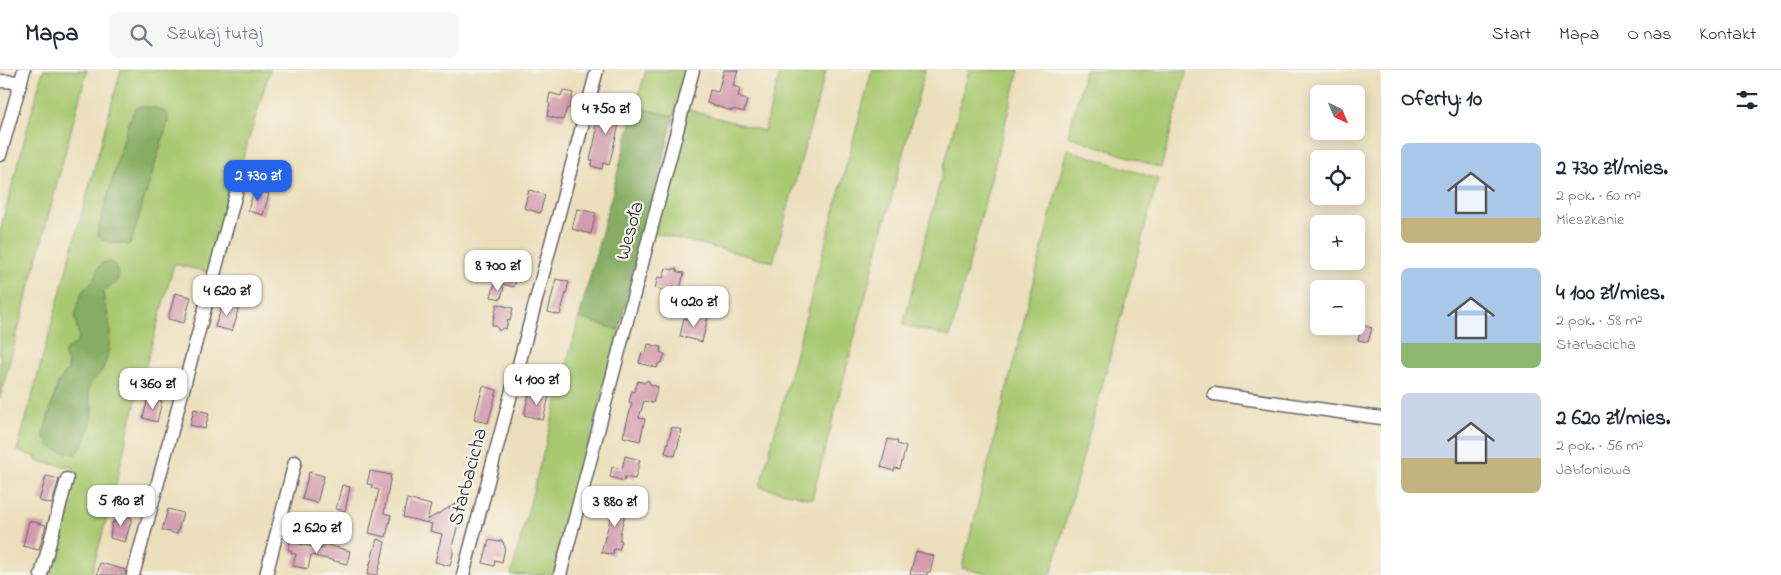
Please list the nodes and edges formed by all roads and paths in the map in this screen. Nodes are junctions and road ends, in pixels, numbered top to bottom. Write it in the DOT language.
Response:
graph roads {
  1 [pos="597,70"];
  2 [pos="693,70"];
  3 [pos="22,76"];
  4 [pos="0,80"];
  5 [pos="0,155"];
  6 [pos="239,182"];
  7 [pos="1214,394"];
  8 [pos="1381,418"];
  9 [pos="296,462"];
  10 [pos="67,479"];
  11 [pos="40,575"];
  12 [pos="133,575"];
  13 [pos="266,575"];
  14 [pos="463,575"];
  15 [pos="560,575"];
  1 -- 14 [label="street, Starbacicha"];
  2 -- 15 [label="street, Wesoła"];
  3 -- 4 [label="street"];
  3 -- 5 [label="street"];
  6 -- 12 [label="street"];
  7 -- 8 [label="street"];
  9 -- 13 [label="street"];
  10 -- 11 [label="street"];
}
